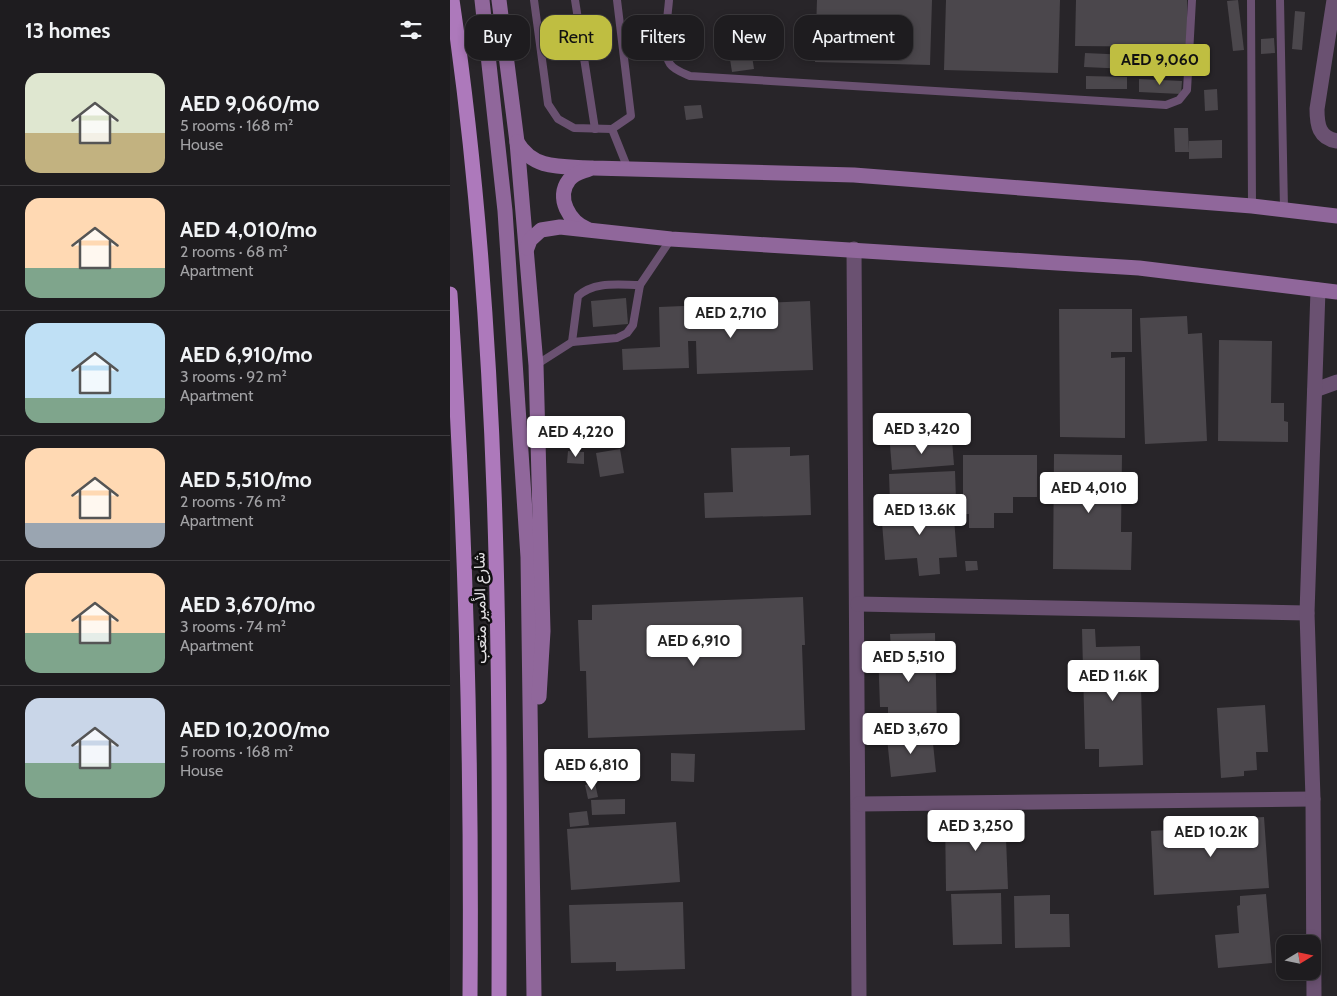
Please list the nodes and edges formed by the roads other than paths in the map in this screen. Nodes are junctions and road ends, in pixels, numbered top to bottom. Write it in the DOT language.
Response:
graph roads {
  1 [pos="452,0"];
  2 [pos="482,0"];
  3 [pos="499,0"];
  4 [pos="534,0"];
  5 [pos="575,0"];
  6 [pos="617,0"];
  7 [pos="669,0"];
  8 [pos="1192,0"];
  9 [pos="1251,0"];
  10 [pos="1280,0"];
  11 [pos="1334,0"];
  12 [pos="595,129"];
  13 [pos="612,129"];
  14 [pos="1337,141"];
  15 [pos="517,142"];
  16 [pos="593,168"];
  17 [pos="628,169"];
  18 [pos="1252,206"];
  19 [pos="1284,209"];
  20 [pos="1337,216"];
  21 [pos="593,232"];
  22 [pos="671,239"];
  23 [pos="527,248"];
  24 [pos="854,249"];
  25 [pos="640,285"];
  26 [pos="1318,290"];
  27 [pos="1337,292"];
  28 [pos="450,294"];
  29 [pos="572,342"];
  30 [pos="536,365"];
  31 [pos="1337,382"];
  32 [pos="1314,390"];
  33 [pos="858,604"];
  34 [pos="1307,613"];
  35 [pos="1313,799"];
  36 [pos="859,804"];
  37 [pos="532,810"];
  38 [pos="470,996"];
  39 [pos="499,996"];
  40 [pos="534,996"];
  41 [pos="859,996"];
  42 [pos="1314,996"];
  1 -- 39 [label="main road, شارع الأمير متعب"];
  2 -- 37 [label="main road"];
  3 -- 15 [label="main road"];
  4 -- 12 [label="lane"];
  5 -- 12 [label="lane"];
  6 -- 13 [label="lane"];
  7 -- 8 [label="lane"];
  9 -- 18 [label="lane"];
  10 -- 19 [label="lane"];
  11 -- 14 [label="street"];
  12 -- 13 [label="lane"];
  13 -- 17 [label="lane"];
  15 -- 16 [label="main road"];
  15 -- 23 [label="main road"];
  16 -- 17 [label="main road"];
  16 -- 21 [label="main road"];
  17 -- 18 [label="main road"];
  18 -- 19 [label="main road"];
  19 -- 20 [label="main road"];
  21 -- 22 [label="main road"];
  21 -- 23 [label="main road"];
  22 -- 24 [label="main road"];
  22 -- 25 [label="lane"];
  23 -- 30 [label="main road"];
  24 -- 26 [label="main road"];
  24 -- 33 [label="street"];
  25 -- 29 [label="lane"];
  25 -- 29 [label="lane"];
  26 -- 27 [label="main road"];
  26 -- 32 [label="street"];
  28 -- 38 [label="main road, شارع الأمير متعب"];
  29 -- 30 [label="lane"];
  30 -- 37 [label="main road"];
  31 -- 32 [label="street"];
  32 -- 34 [label="street"];
  33 -- 34 [label="street"];
  33 -- 36 [label="street"];
  34 -- 35 [label="street"];
  35 -- 36 [label="street"];
  35 -- 42 [label="street"];
  36 -- 41 [label="street"];
  37 -- 40 [label="main road"];
}
